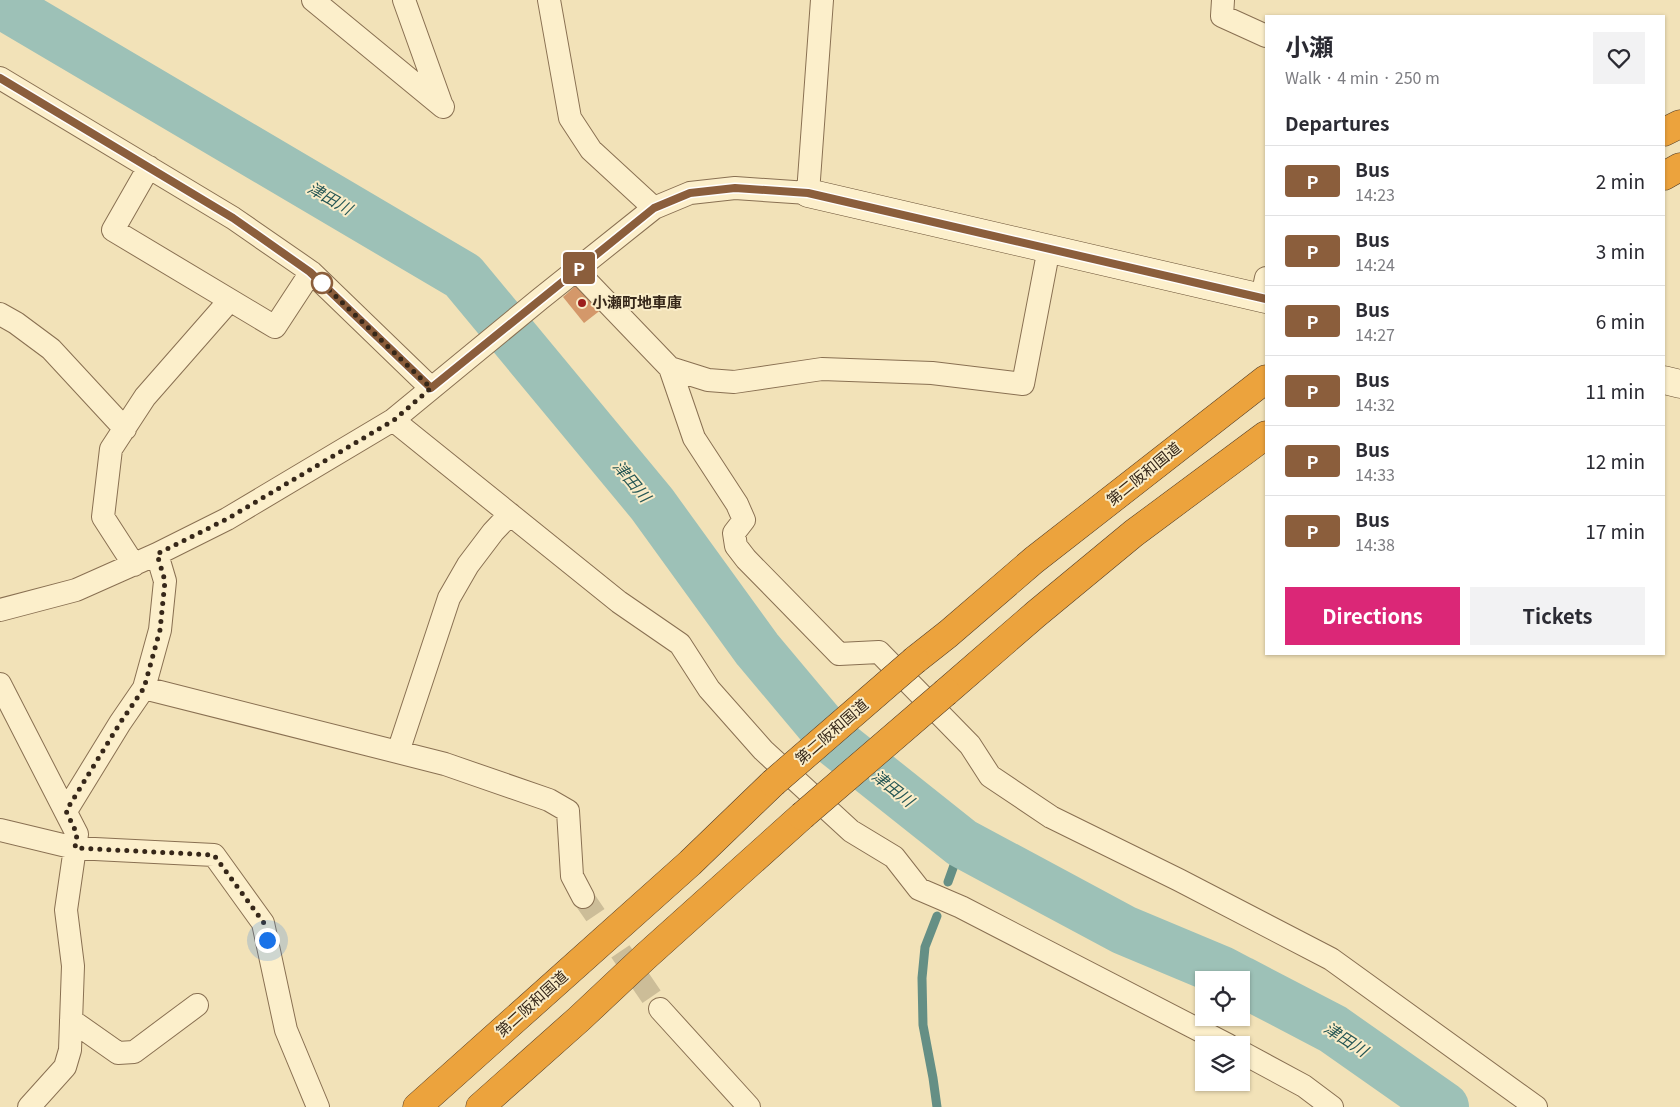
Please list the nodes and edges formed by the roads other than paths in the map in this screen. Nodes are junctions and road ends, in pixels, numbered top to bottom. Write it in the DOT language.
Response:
graph roads {
  1 [pos="313,0"];
  2 [pos="404,0"];
  3 [pos="549,0"];
  4 [pos="822,0"];
  5 [pos="1223,0"];
  6 [pos="1265,36"];
  7 [pos="0,78"];
  8 [pos="1680,124"];
  9 [pos="1665,132"];
  10 [pos="148,166"];
  11 [pos="1680,167"];
  12 [pos="1665,175"];
  13 [pos="808,193"];
  14 [pos="654,208"];
  15 [pos="1049,248"];
  16 [pos="576,270"];
  17 [pos="310,272"];
  18 [pos="1265,291"];
  19 [pos="230,300"];
  20 [pos="0,314"];
  21 [pos="670,368"];
  22 [pos="1265,380"];
  23 [pos="1665,380"];
  24 [pos="1680,384"];
  25 [pos="431,388"];
  26 [pos="394,420"];
  27 [pos="125,429"];
  28 [pos="1265,436"];
  29 [pos="510,514"];
  30 [pos="157,554"];
  31 [pos="134,565"];
  32 [pos="0,610"];
  33 [pos="0,684"];
  34 [pos="144,688"];
  35 [pos="398,752"];
  36 [pos="66,811"];
  37 [pos="0,830"];
  38 [pos="75,848"];
  39 [pos="583,897"];
  40 [pos="197,1005"];
  41 [pos="660,1009"];
  42 [pos="71,1020"];
  43 [pos="1211,1036"];
  44 [pos="1250,1057"];
  45 [pos="29,1107"];
  46 [pos="318,1107"];
  47 [pos="417,1107"];
  48 [pos="480,1107"];
  49 [pos="749,1107"];
  50 [pos="1332,1107"];
  51 [pos="1536,1107"];
  1 -- 2 [label="street"];
  3 -- 14 [label="street"];
  4 -- 13 [label="street"];
  5 -- 6 [label="street"];
  7 -- 10 [label="street"];
  8 -- 9 [label="highway"];
  10 -- 17 [label="street"];
  10 -- 19 [label="street"];
  11 -- 12 [label="highway"];
  13 -- 14 [label="street"];
  13 -- 15 [label="street"];
  14 -- 16 [label="street"];
  15 -- 18 [label="street"];
  15 -- 21 [label="street"];
  16 -- 21 [label="street"];
  16 -- 25 [label="street"];
  17 -- 19 [label="street"];
  17 -- 25 [label="street"];
  19 -- 27 [label="street"];
  20 -- 27 [label="street"];
  21 -- 51 [label="street"];
  22 -- 47 [label="highway, 第二阪和国道, bridge"];
  23 -- 24 [label="street"];
  25 -- 26 [label="street"];
  26 -- 29 [label="street"];
  26 -- 30 [label="street"];
  27 -- 31 [label="street"];
  28 -- 48 [label="highway, bridge"];
  29 -- 35 [label="street"];
  29 -- 43 [label="street"];
  30 -- 31 [label="street"];
  30 -- 34 [label="street"];
  31 -- 32 [label="street"];
  33 -- 36 [label="street"];
  34 -- 35 [label="street"];
  34 -- 36 [label="street"];
  35 -- 39 [label="street"];
  36 -- 38 [label="street"];
  37 -- 38 [label="street"];
  38 -- 42 [label="street"];
  38 -- 46 [label="street"];
  40 -- 42 [label="street"];
  41 -- 49 [label="street"];
  42 -- 45 [label="street"];
  44 -- 50 [label="street"];
}
